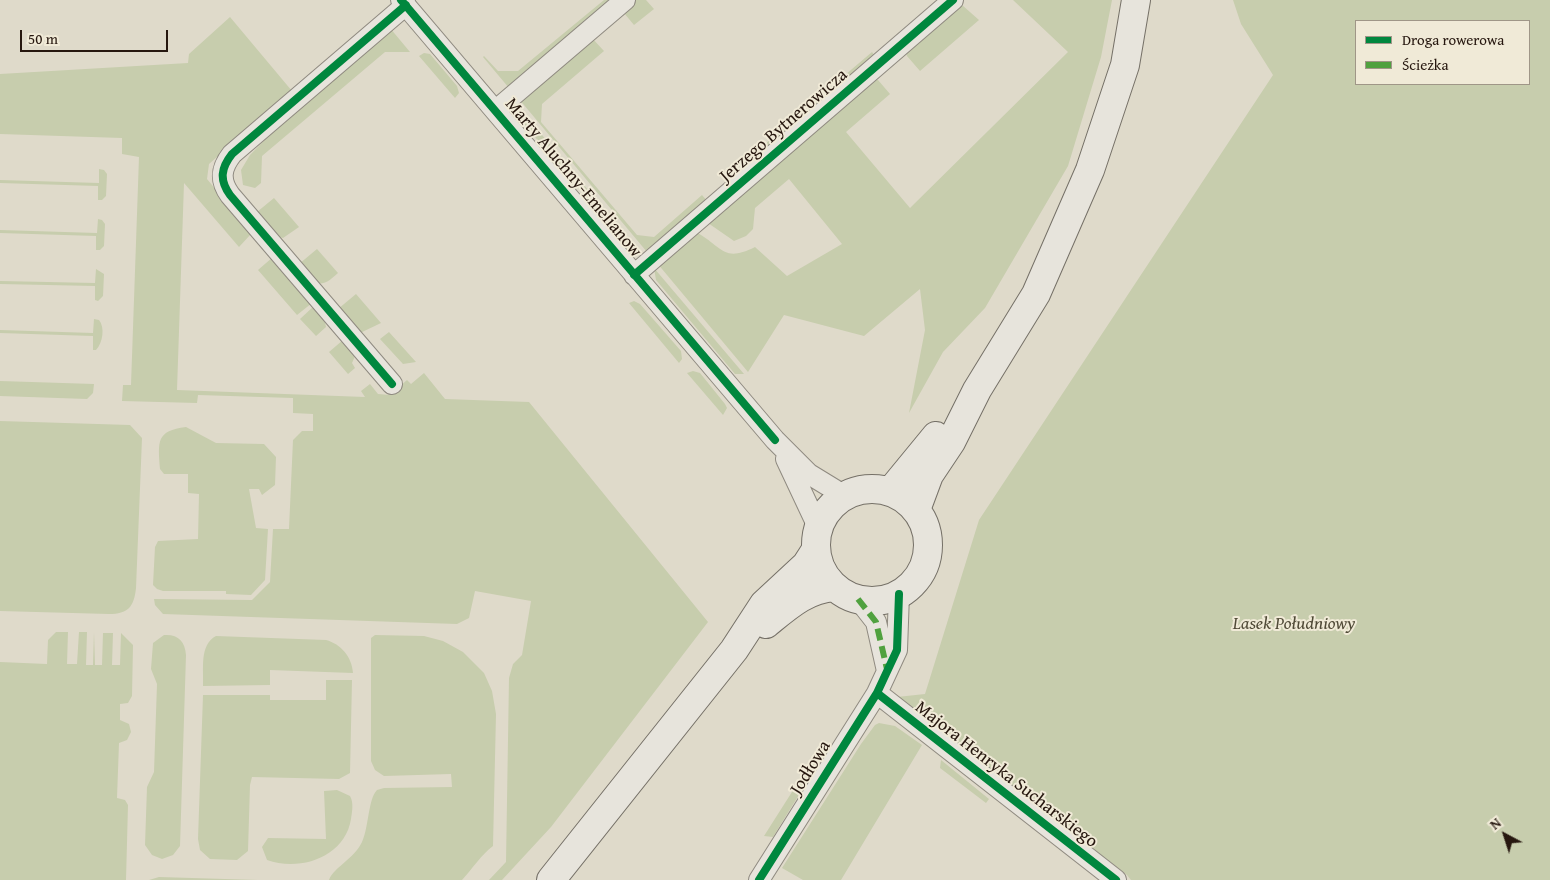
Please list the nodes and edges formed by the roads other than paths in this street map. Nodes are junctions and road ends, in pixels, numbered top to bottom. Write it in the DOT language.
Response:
graph roads {
  1 [pos="625,0"];
  2 [pos="953,0"];
  3 [pos="1136,0"];
  4 [pos="403,3"];
  5 [pos="496,110"];
  6 [pos="634,275"];
  7 [pos="392,384"];
  8 [pos="977,390"];
  9 [pos="775,440"];
  10 [pos="890,492"];
  11 [pos="845,496"];
  12 [pos="916,510"];
  13 [pos="816,539"];
  14 [pos="834,587"];
  15 [pos="899,594"];
  16 [pos="858,599"];
  17 [pos="734,650"];
  18 [pos="887,671"];
  19 [pos="877,693"];
  20 [pos="551,880"];
  21 [pos="759,880"];
  22 [pos="1116,880"];
  1 -- 5 [label="street"];
  2 -- 6 [label="street, Jerzego Bytnerowicza"];
  3 -- 8 [label="main road"];
  4 -- 5 [label="street, Marty Aluchny-Emelianow"];
  4 -- 7 [label="street, Marty Aluchny-Emelianow"];
  5 -- 6 [label="street, Marty Aluchny-Emelianow"];
  6 -- 9 [label="street, Marty Aluchny-Emelianow"];
  8 -- 10 [label="main road"];
  8 -- 12 [label="main road"];
  9 -- 11 [label="street, Marty Aluchny-Emelianow"];
  9 -- 13 [label="street, Marty Aluchny-Emelianow"];
  10 -- 11 [label="main road"];
  10 -- 12 [label="main road"];
  11 -- 13 [label="main road"];
  12 -- 15 [label="main road"];
  13 -- 14 [label="main road"];
  13 -- 17 [label="main road"];
  14 -- 16 [label="main road"];
  14 -- 17 [label="main road"];
  15 -- 16 [label="main road"];
  15 -- 18 [label="street, Jodłowa"];
  16 -- 18 [label="street"];
  17 -- 20 [label="main road"];
  18 -- 19 [label="street, Jodłowa"];
  19 -- 21 [label="street, Jodłowa"];
  19 -- 22 [label="street, Majora Henryka Sucharskiego"];
}
